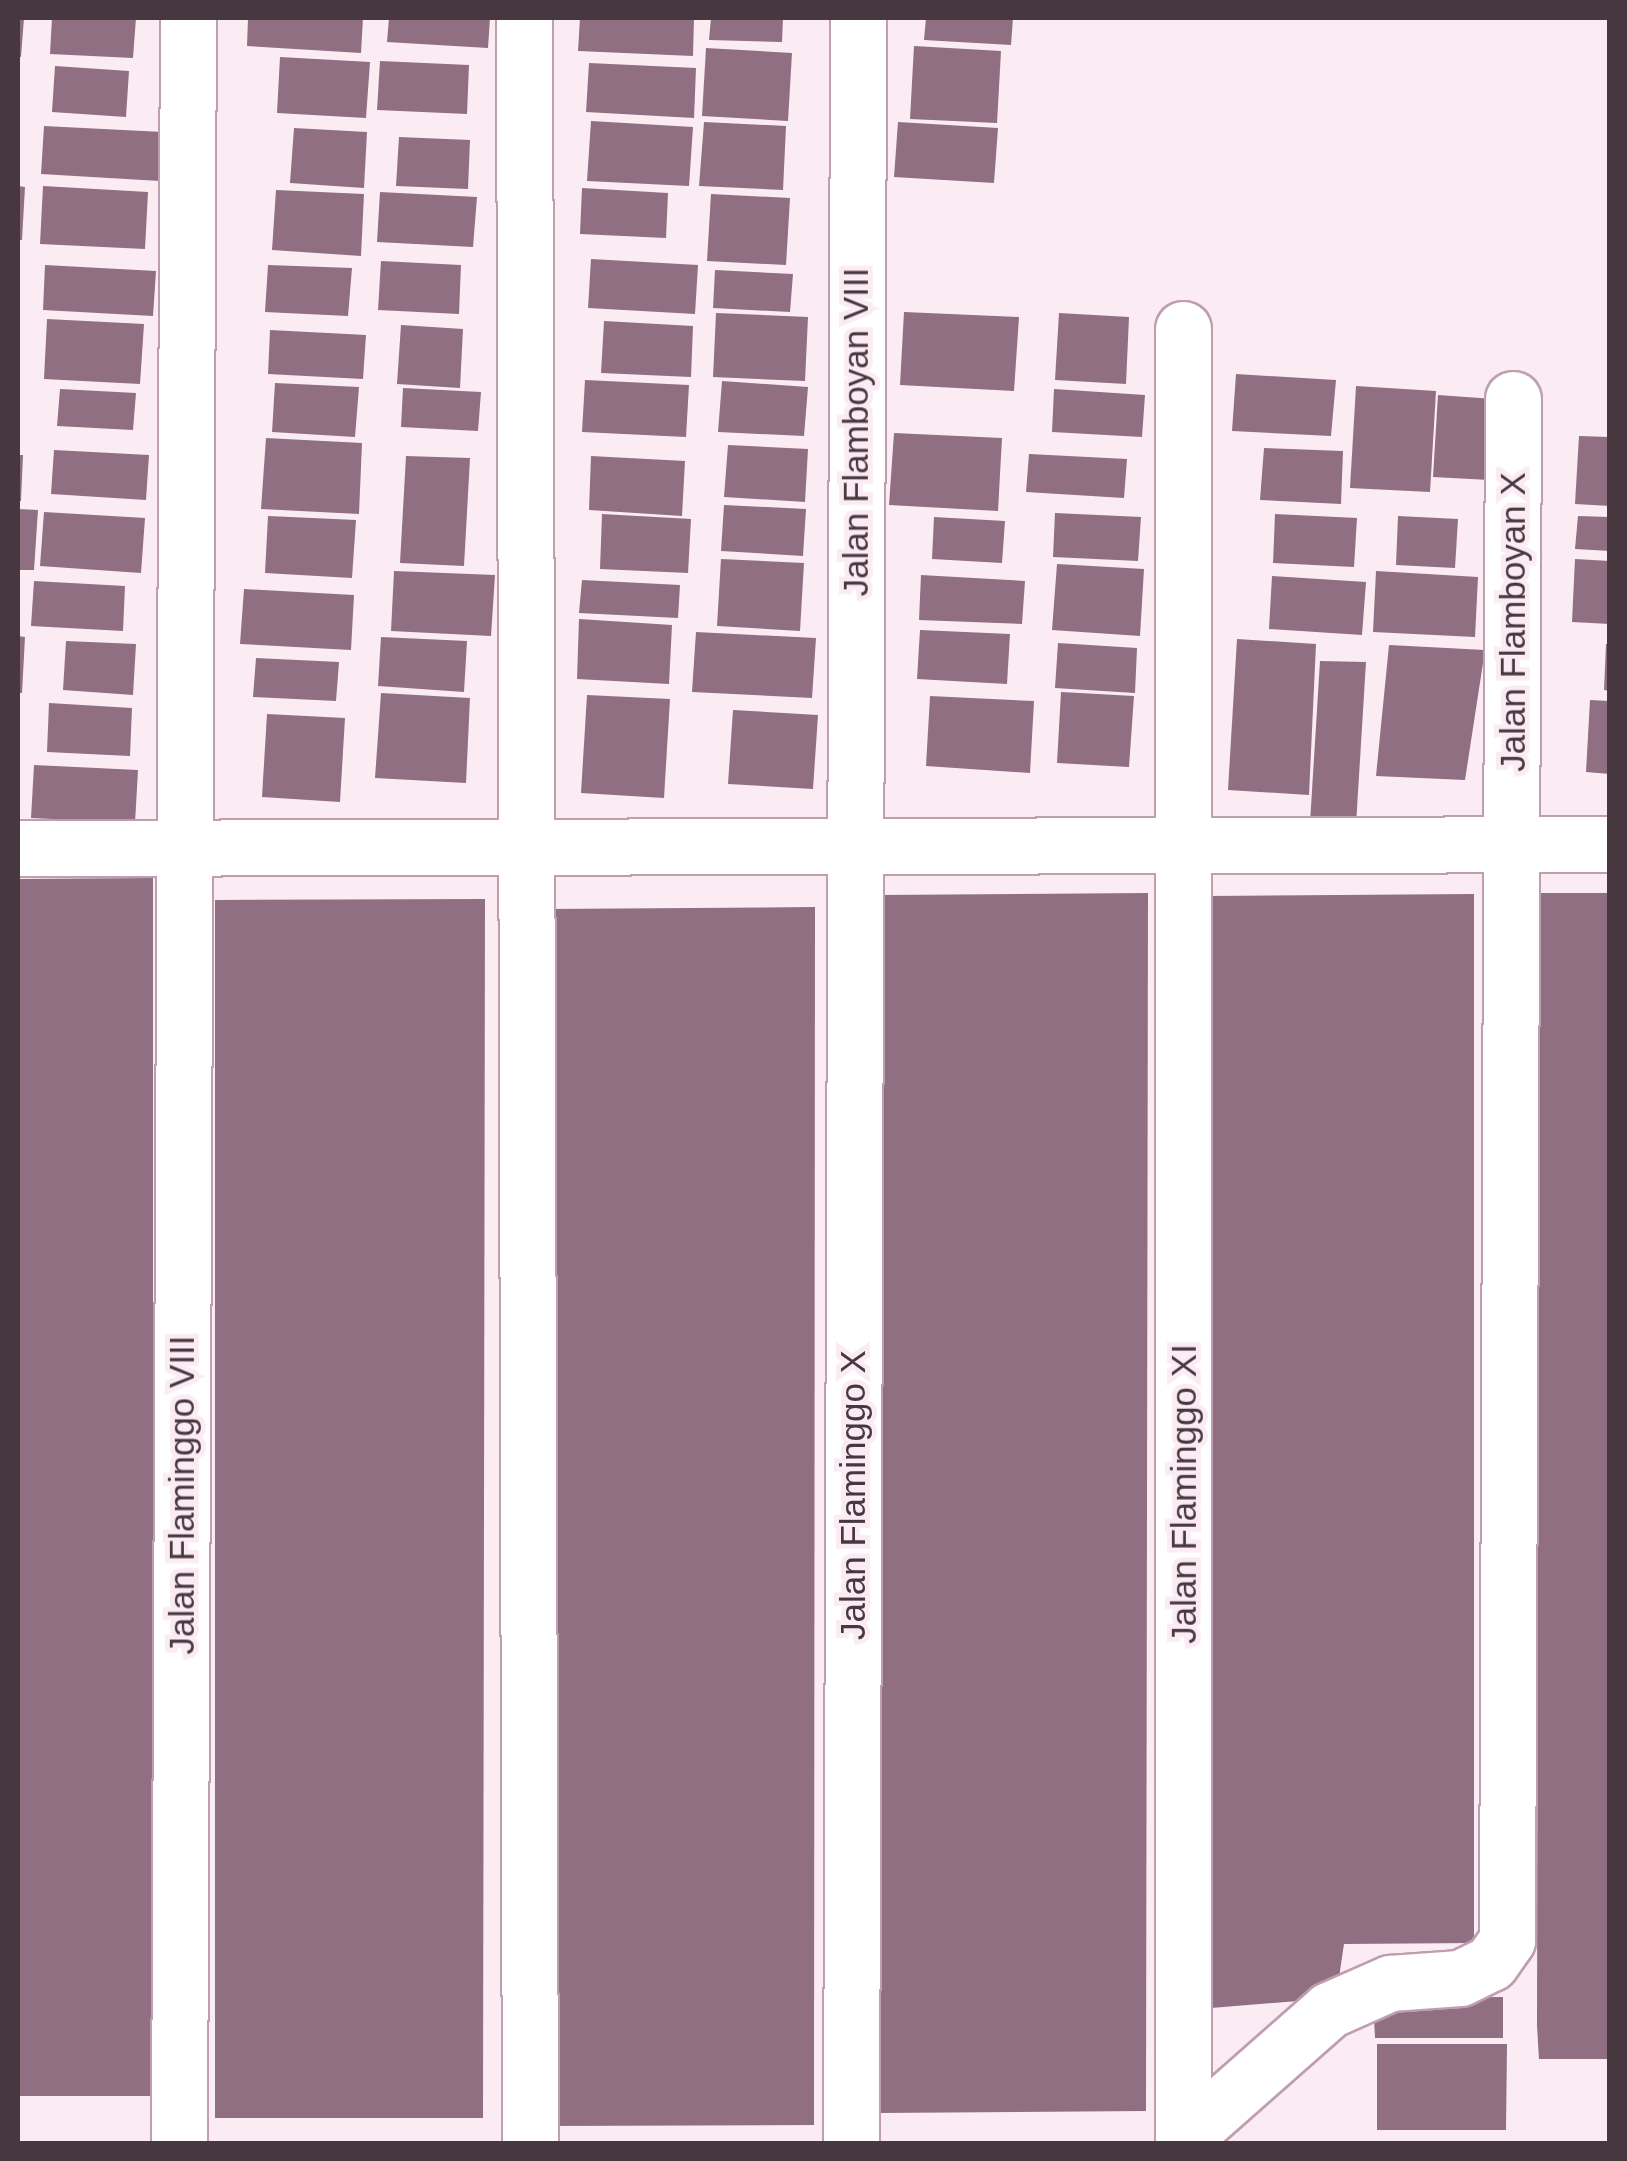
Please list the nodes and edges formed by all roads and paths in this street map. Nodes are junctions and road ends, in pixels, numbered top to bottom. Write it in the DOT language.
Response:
graph roads {
  1 [pos="188,18"];
  2 [pos="524,18"];
  3 [pos="858,18"];
  4 [pos="1183,329"];
  5 [pos="1512,400"];
  6 [pos="1514,844"];
  7 [pos="1610,844"];
  8 [pos="1183,845"];
  9 [pos="527,846"];
  10 [pos="855,846"];
  11 [pos="184,847"];
  12 [pos="18,848"];
  13 [pos="1183,2141"];
  14 [pos="179,2144"];
  15 [pos="530,2144"];
  16 [pos="851,2144"];
  1 -- 11 [label="street, Jalan Flaminggo VIII"];
  2 -- 9 [label="street"];
  3 -- 10 [label="street, Jalan Flamboyan VIII"];
  4 -- 8 [label="street, Jalan Flaminggo XI"];
  5 -- 6 [label="street, Jalan Flamboyan X"];
  6 -- 7 [label="street"];
  6 -- 8 [label="street"];
  6 -- 13 [label="street, Jalan Flamboyan X"];
  8 -- 10 [label="street"];
  8 -- 13 [label="street, Jalan Flaminggo XI"];
  9 -- 10 [label="street"];
  9 -- 11 [label="street"];
  9 -- 15 [label="street"];
  10 -- 16 [label="street, Jalan Flaminggo X"];
  11 -- 12 [label="street"];
  11 -- 14 [label="street, Jalan Flaminggo VIII"];
}
